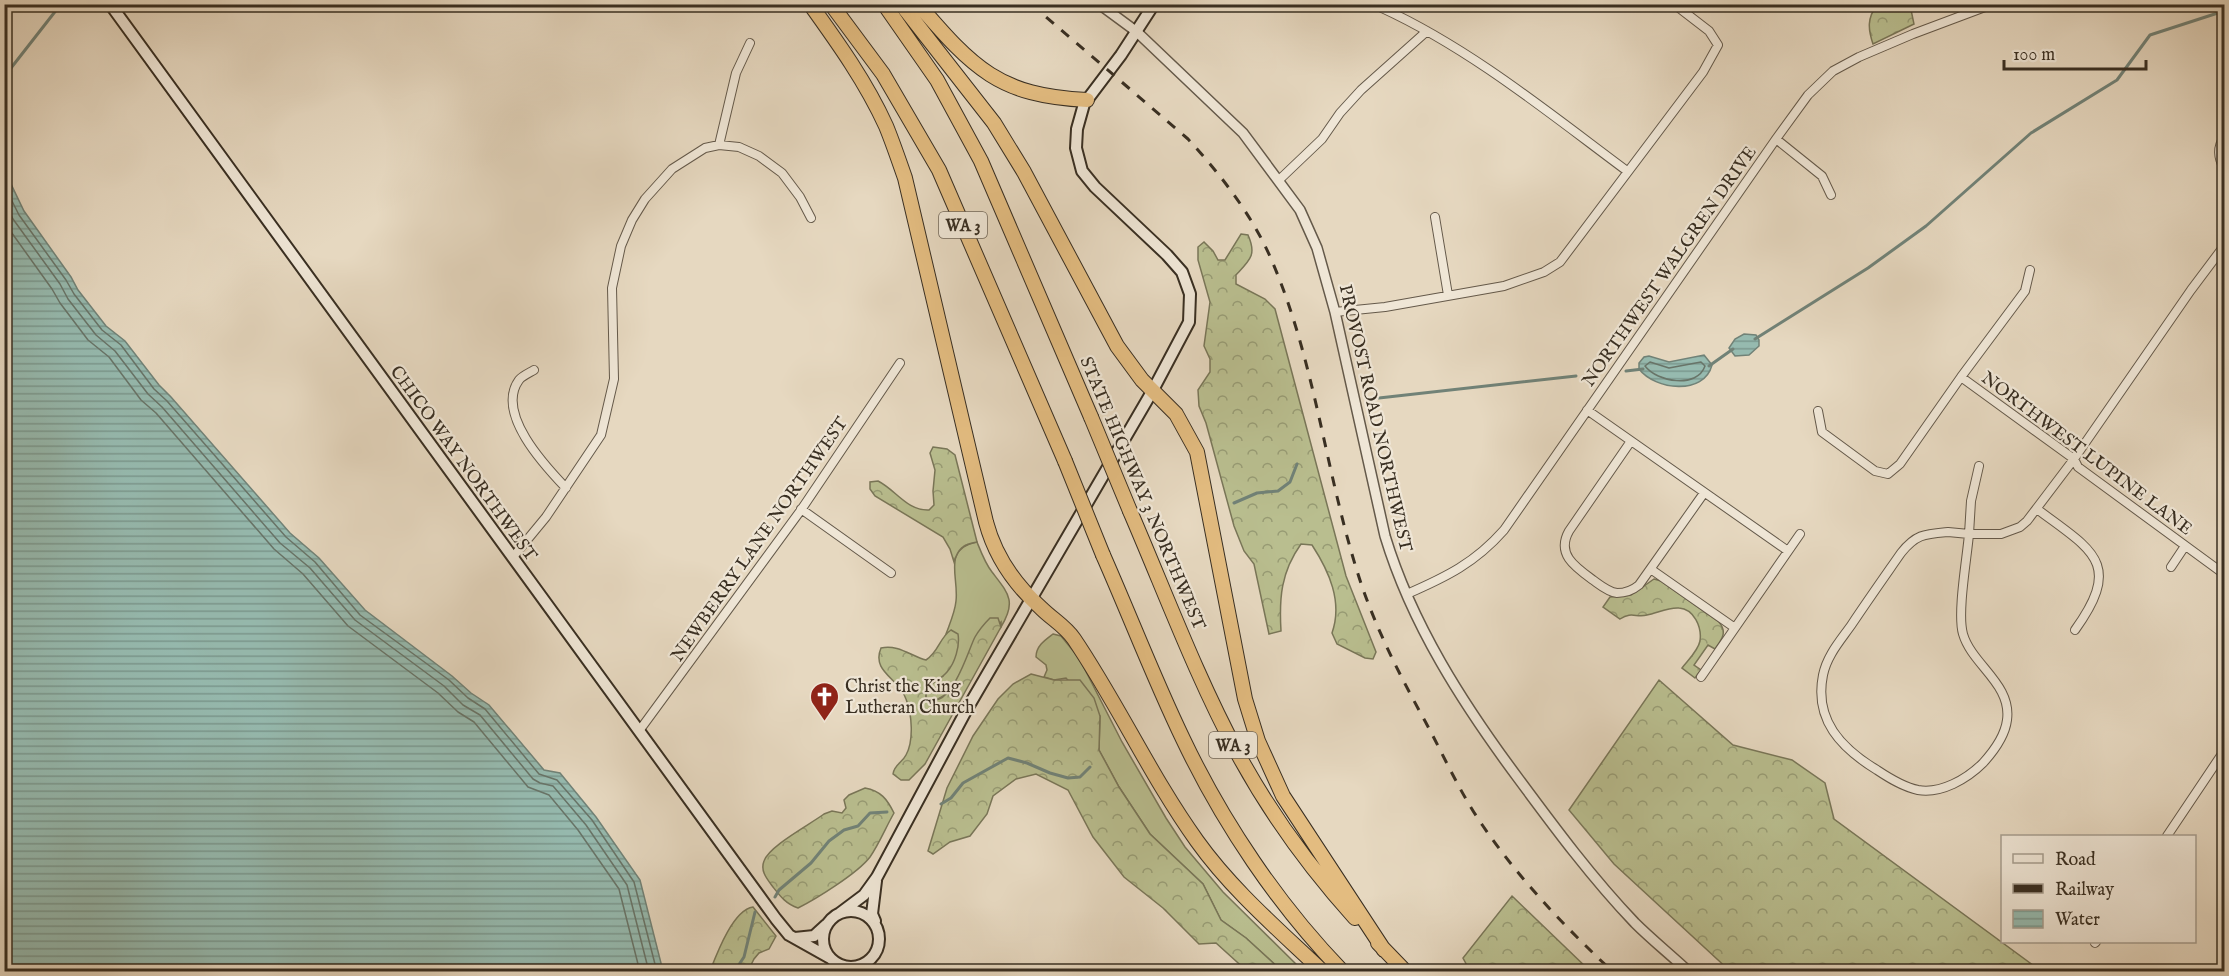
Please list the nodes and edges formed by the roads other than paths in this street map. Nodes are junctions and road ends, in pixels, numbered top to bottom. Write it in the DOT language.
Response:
graph roads {
  1 [pos="110,4"];
  2 [pos="810,4"];
  3 [pos="831,4"];
  4 [pos="884,4"];
  5 [pos="901,4"];
  6 [pos="918,4"];
  7 [pos="1099,4"];
  8 [pos="1154,4"];
  9 [pos="1379,4"];
  10 [pos="1674,4"];
  11 [pos="1993,4"];
  12 [pos="1427,31"];
  13 [pos="1137,32"];
  14 [pos="750,43"];
  15 [pos="1087,100"];
  16 [pos="2224,136"];
  17 [pos="1776,139"];
  18 [pos="719,145"];
  19 [pos="2224,169"];
  20 [pos="1628,171"];
  21 [pos="1279,180"];
  22 [pos="1831,195"];
  23 [pos="811,218"];
  24 [pos="1435,218"];
  25 [pos="2224,246"];
  26 [pos="2030,270"];
  27 [pos="1448,295"];
  28 [pos="1335,312"];
  29 [pos="900,363"];
  30 [pos="534,370"];
  31 [pos="1961,377"];
  32 [pos="1153,390"];
  33 [pos="1587,410"];
  34 [pos="1818,411"];
  35 [pos="1632,441"];
  36 [pos="2074,459"];
  37 [pos="1979,466"];
  38 [pos="566,488"];
  39 [pos="1704,492"];
  40 [pos="801,509"];
  41 [pos="2037,509"];
  42 [pos="1800,534"];
  43 [pos="1969,534"];
  44 [pos="2185,546"];
  45 [pos="1788,551"];
  46 [pos="513,557"];
  47 [pos="2171,567"];
  48 [pos="1652,570"];
  49 [pos="891,573"];
  50 [pos="2224,574"];
  51 [pos="1407,594"];
  52 [pos="1032,599"];
  53 [pos="1735,628"];
  54 [pos="2075,630"];
  55 [pos="1701,677"];
  56 [pos="639,731"];
  57 [pos="2224,751"];
  58 [pos="2168,835"];
  59 [pos="877,877"];
  60 [pos="840,913"];
  61 [pos="828,923"];
  62 [pos="877,927"];
  63 [pos="794,938"];
  64 [pos="1384,950"];
  65 [pos="870,960"];
  66 [pos="836,964"];
  67 [pos="862,972"];
  68 [pos="1323,972"];
  69 [pos="1343,972"];
  70 [pos="1406,972"];
  71 [pos="1689,972"];
  1 -- 46 [label="main road, CHICO WAY NORTHWEST"];
  2 -- 52 [label="highway"];
  3 -- 69 [label="highway, WA 3, bridge"];
  4 -- 64 [label="highway, STATE HIGHWAY 3 NORTHWEST / WA 3, bridge"];
  5 -- 32 [label="highway"];
  6 -- 15 [label="highway"];
  7 -- 13 [label="street, PROVOST ROAD NORTHWEST"];
  8 -- 13 [label="main road"];
  9 -- 12 [label="street"];
  10 -- 20 [label="street"];
  11 -- 17 [label="street, NORTHWEST WALGREN DRIVE"];
  12 -- 20 [label="street"];
  12 -- 21 [label="street"];
  13 -- 15 [label="main road"];
  13 -- 21 [label="street, PROVOST ROAD NORTHWEST"];
  14 -- 18 [label="street"];
  15 -- 32 [label="main road"];
  16 -- 19 [label="street"];
  17 -- 22 [label="street"];
  17 -- 33 [label="street, NORTHWEST WALGREN DRIVE"];
  18 -- 23 [label="street"];
  18 -- 38 [label="street"];
  20 -- 27 [label="street"];
  21 -- 28 [label="street, PROVOST ROAD NORTHWEST"];
  24 -- 27 [label="street"];
  25 -- 36 [label="street"];
  26 -- 31 [label="street"];
  27 -- 28 [label="street"];
  28 -- 51 [label="street, PROVOST ROAD NORTHWEST"];
  29 -- 40 [label="street, NEWBERRY LANE NORTHWEST"];
  30 -- 38 [label="street"];
  31 -- 34 [label="street"];
  31 -- 36 [label="street, NORTHWEST LUPINE LANE"];
  32 -- 52 [label="main road"];
  32 -- 64 [label="highway"];
  33 -- 35 [label="street"];
  33 -- 51 [label="street, NORTHWEST WALGREN DRIVE"];
  35 -- 39 [label="street"];
  35 -- 48 [label="street"];
  36 -- 41 [label="street"];
  36 -- 44 [label="street, NORTHWEST LUPINE LANE"];
  37 -- 43 [label="street"];
  38 -- 46 [label="street"];
  39 -- 45 [label="street"];
  39 -- 48 [label="street"];
  40 -- 49 [label="street"];
  40 -- 56 [label="street, NEWBERRY LANE NORTHWEST"];
  41 -- 43 [label="street"];
  41 -- 54 [label="street"];
  42 -- 45 [label="street"];
  43 -- 43 [label="street"];
  44 -- 47 [label="street"];
  44 -- 50 [label="street, NORTHWEST LUPINE LANE"];
  45 -- 53 [label="street"];
  46 -- 56 [label="main road, CHICO WAY NORTHWEST"];
  48 -- 53 [label="street"];
  51 -- 71 [label="street, PROVOST ROAD NORTHWEST"];
  52 -- 59 [label="main road"];
  52 -- 68 [label="highway"];
  53 -- 55 [label="street"];
  56 -- 63 [label="main road, CHICO WAY NORTHWEST"];
  57 -- 58 [label="street"];
  59 -- 60 [label="main road"];
  59 -- 62 [label="main road"];
  60 -- 61 [label="main road"];
  60 -- 62 [label="main road"];
  61 -- 63 [label="main road"];
  61 -- 66 [label="main road"];
  62 -- 65 [label="main road"];
  63 -- 66 [label="main road, CHICO WAY NORTHWEST"];
  64 -- 70 [label="highway, STATE HIGHWAY 3 NORTHWEST / WA 3"];
  65 -- 66 [label="main road"];
  65 -- 67 [label="main road"];
}
